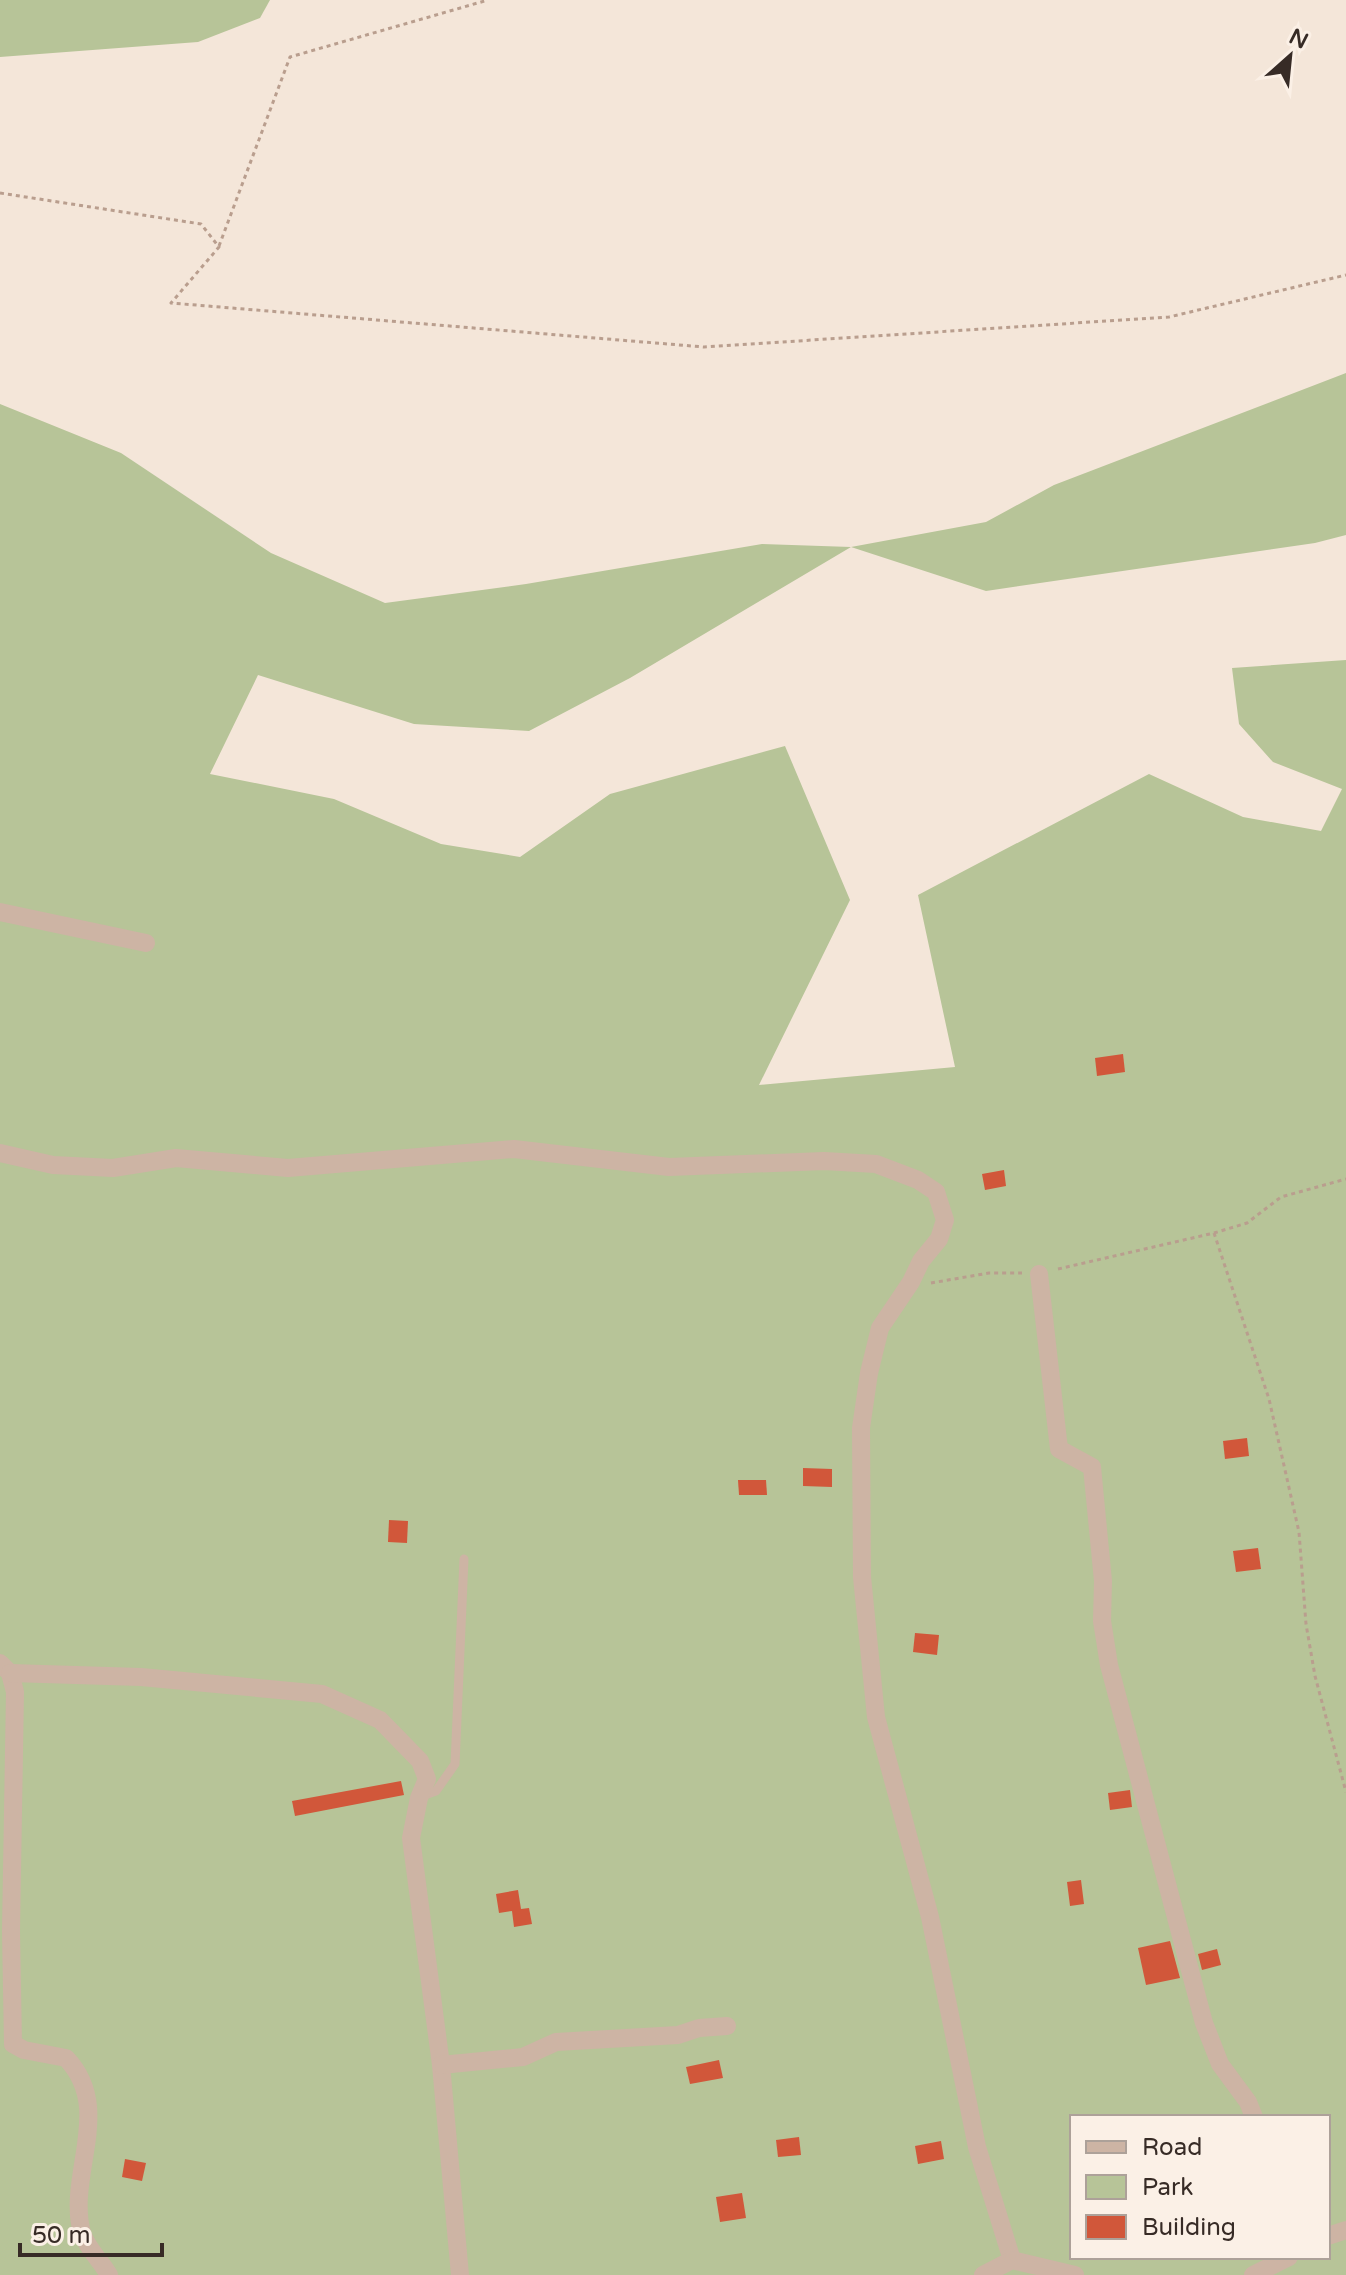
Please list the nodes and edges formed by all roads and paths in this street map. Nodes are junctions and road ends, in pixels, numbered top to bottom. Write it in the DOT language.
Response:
graph roads {
  1 [pos="488,0"];
  2 [pos="0,193"];
  3 [pos="219,247"];
  4 [pos="1346,275"];
  5 [pos="0,912"];
  6 [pos="146,943"];
  7 [pos="0,1153"];
  8 [pos="1346,1179"];
  9 [pos="1214,1233"];
  10 [pos="1039,1274"];
  11 [pos="911,1282"];
  12 [pos="464,1559"];
  13 [pos="5,1668"];
  14 [pos="1346,1792"];
  15 [pos="419,1798"];
  16 [pos="727,2026"];
  17 [pos="7,2045"];
  18 [pos="441,2065"];
  19 [pos="1253,2115"];
  20 [pos="1285,2259"];
  21 [pos="1012,2260"];
  22 [pos="109,2275"];
  23 [pos="460,2275"];
  24 [pos="983,2275"];
  25 [pos="1075,2275"];
  26 [pos="1253,2275"];
  1 -- 3 [label="path"];
  2 -- 3 [label="path"];
  3 -- 4 [label="path"];
  5 -- 6 [label="street"];
  7 -- 11 [label="street"];
  8 -- 9 [label="path"];
  9 -- 10 [label="path"];
  9 -- 14 [label="path"];
  10 -- 11 [label="path"];
  10 -- 19 [label="street"];
  11 -- 21 [label="street"];
  12 -- 15 [label="lane"];
  13 -- 15 [label="street"];
  13 -- 17 [label="street"];
  15 -- 18 [label="street"];
  16 -- 18 [label="street"];
  17 -- 22 [label="street"];
  18 -- 23 [label="street"];
  20 -- 26 [label="street"];
  21 -- 24 [label="street"];
  21 -- 25 [label="street"];
}
